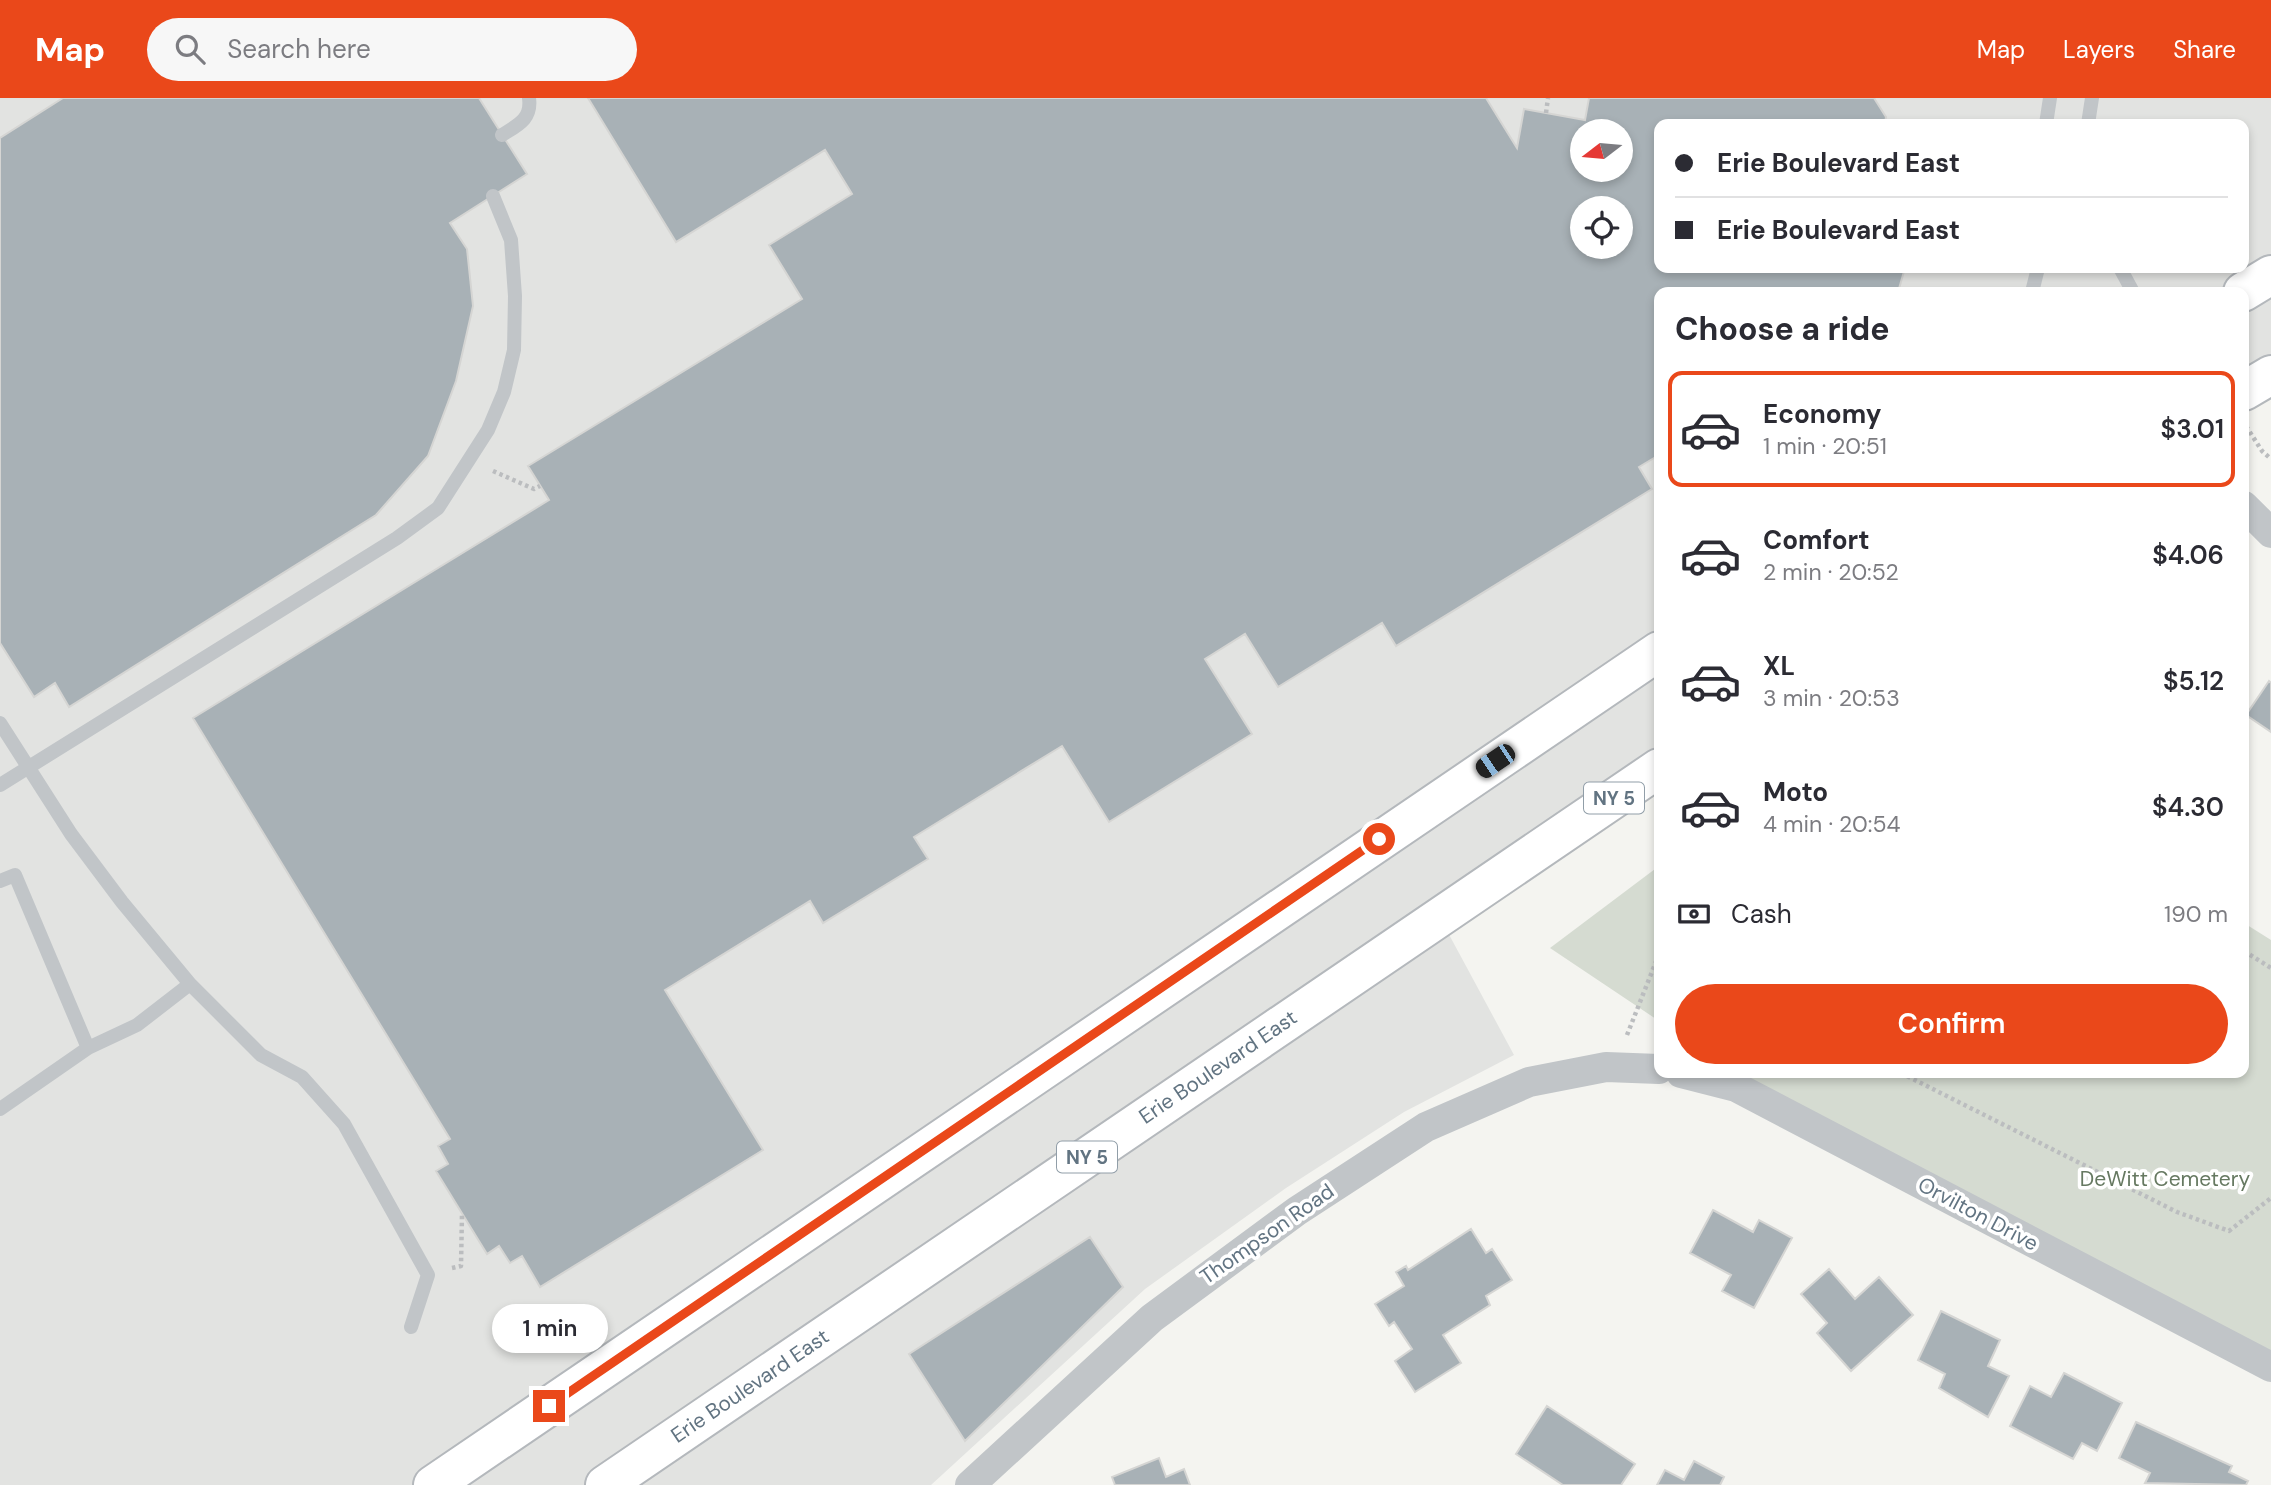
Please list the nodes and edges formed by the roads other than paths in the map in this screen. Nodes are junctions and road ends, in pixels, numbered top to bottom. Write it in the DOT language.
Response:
graph roads {
  1 [pos="529,98"];
  2 [pos="2050,98"];
  3 [pos="2092,98"];
  4 [pos="2047,119"];
  5 [pos="2089,119"];
  6 [pos="502,135"];
  7 [pos="493,196"];
  8 [pos="2271,275"];
  9 [pos="2249,288"];
  10 [pos="2271,375"];
  11 [pos="2249,388"];
  12 [pos="2249,511"];
  13 [pos="2271,533"];
  14 [pos="1654,655"];
  15 [pos="0,723"];
  16 [pos="30,769"];
  17 [pos="1654,771"];
  18 [pos="0,785"];
  19 [pos="0,881"];
  20 [pos="190,984"];
  21 [pos="88,1048"];
  22 [pos="1654,1069"];
  23 [pos="1701,1078"];
  24 [pos="0,1110"];
  25 [pos="411,1327"];
  26 [pos="2271,1367"];
  27 [pos="433,1485"];
  28 [pos="605,1485"];
  29 [pos="970,1485"];
  1 -- 6 [label="lane"];
  2 -- 4 [label="lane"];
  3 -- 5 [label="lane"];
  7 -- 16 [label="lane"];
  8 -- 9 [label="main road"];
  10 -- 11 [label="main road"];
  12 -- 13 [label="street"];
  14 -- 27 [label="main road"];
  15 -- 16 [label="lane"];
  16 -- 18 [label="lane"];
  16 -- 20 [label="lane"];
  17 -- 28 [label="main road, Erie Boulevard East / NY 5"];
  19 -- 21 [label="lane"];
  20 -- 21 [label="lane"];
  20 -- 25 [label="lane"];
  21 -- 24 [label="lane"];
  22 -- 29 [label="street, Thompson Road"];
  23 -- 26 [label="street, Orvilton Drive"];
}
